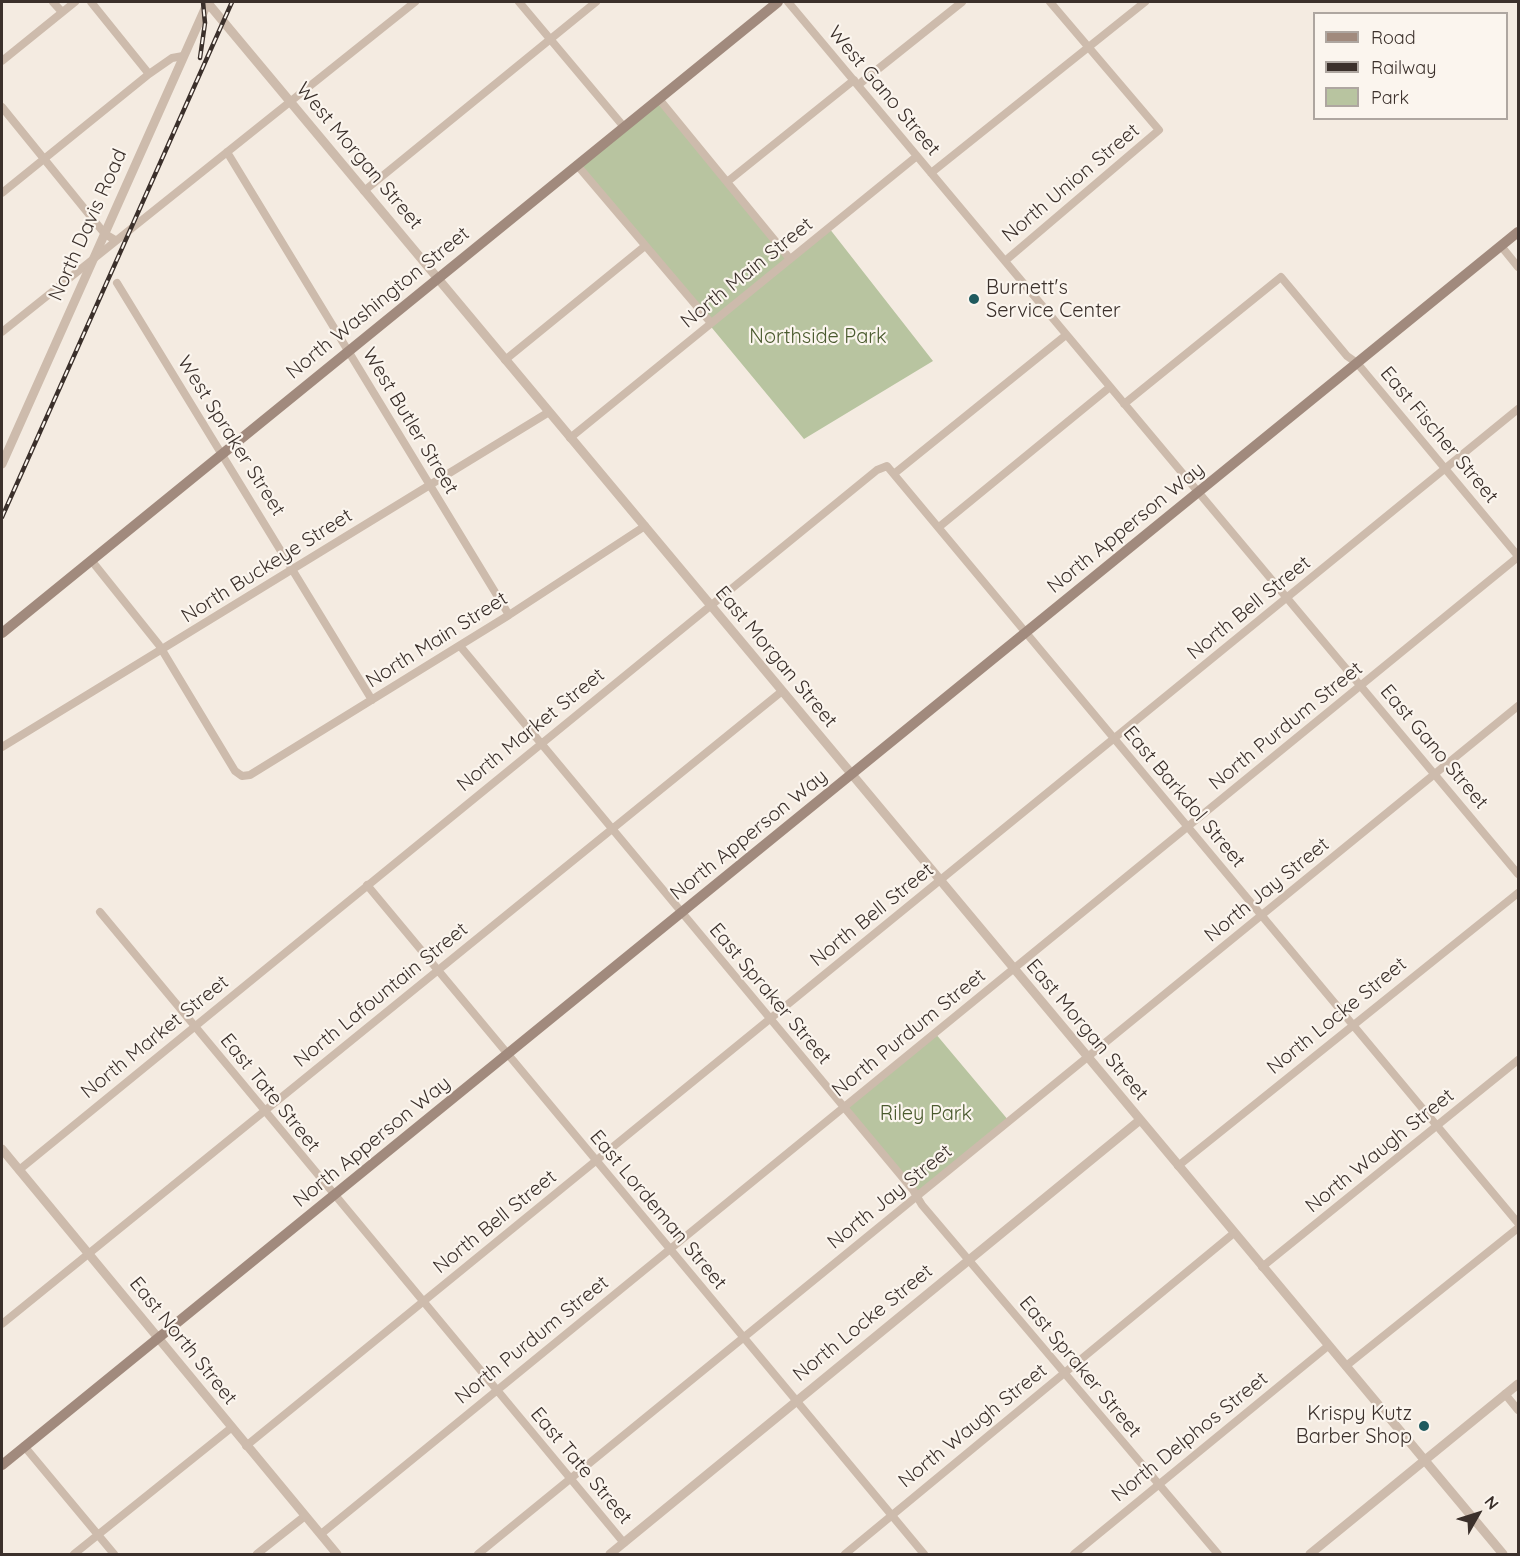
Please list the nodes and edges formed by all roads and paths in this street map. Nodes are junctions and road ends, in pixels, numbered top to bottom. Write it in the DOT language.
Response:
graph roads {
  1 [pos="53,2"];
  2 [pos="75,2"];
  3 [pos="91,2"];
  4 [pos="207,2"];
  5 [pos="415,2"];
  6 [pos="519,2"];
  7 [pos="596,2"];
  8 [pos="778,2"];
  9 [pos="788,2"];
  10 [pos="962,2"];
  11 [pos="1050,2"];
  12 [pos="1145,2"];
  13 [pos="62,12"];
  14 [pos="550,39"];
  15 [pos="1089,47"];
  16 [pos="183,56"];
  17 [pos="2,61"];
  18 [pos="149,75"];
  19 [pos="856,82"];
  20 [pos="659,99"];
  21 [pos="291,102"];
  22 [pos="2,107"];
  23 [pos="624,127"];
  24 [pos="227,152"];
  25 [pos="917,156"];
  26 [pos="44,159"];
  27 [pos="577,165"];
  28 [pos="931,173"];
  29 [pos="727,182"];
  30 [pos="364,190"];
  31 [pos="2,193"];
  32 [pos="1518,232"];
  33 [pos="105,234"];
  34 [pos="116,240"];
  35 [pos="645,246"];
  36 [pos="1501,246"];
  37 [pos="94,257"];
  38 [pos="790,259"];
  39 [pos="1005,261"];
  40 [pos="1518,267"];
  41 [pos="437,278"];
  42 [pos="117,283"];
  43 [pos="711,323"];
  44 [pos="2,332"];
  45 [pos="1066,335"];
  46 [pos="348,351"];
  47 [pos="505,360"];
  48 [pos="1357,363"];
  49 [pos="1110,387"];
  50 [pos="1124,404"];
  51 [pos="1518,410"];
  52 [pos="549,412"];
  53 [pos="570,438"];
  54 [pos="222,453"];
  55 [pos="2,464"];
  56 [pos="1446,469"];
  57 [pos="895,473"];
  58 [pos="430,485"];
  59 [pos="1199,492"];
  60 [pos="645,526"];
  61 [pos="939,527"];
  62 [pos="1518,556"];
  63 [pos="91,560"];
  64 [pos="293,569"];
  65 [pos="1288,597"];
  66 [pos="710,606"];
  67 [pos="509,615"];
  68 [pos="2,633"];
  69 [pos="1026,633"];
  70 [pos="460,646"];
  71 [pos="161,650"];
  72 [pos="1361,686"];
  73 [pos="781,692"];
  74 [pos="372,700"];
  75 [pos="1518,706"];
  76 [pos="1114,739"];
  77 [pos="540,744"];
  78 [pos="2,747"];
  79 [pos="1435,774"];
  80 [pos="851,776"];
  81 [pos="1187,828"];
  82 [pos="610,829"];
  83 [pos="1518,874"];
  84 [pos="939,881"];
  85 [pos="367,885"];
  86 [pos="1518,893"];
  87 [pos="100,912"];
  88 [pos="681,914"];
  89 [pos="1261,916"];
  90 [pos="1013,969"];
  91 [pos="436,970"];
  92 [pos="770,1019"];
  93 [pos="1353,1026"];
  94 [pos="194,1027"];
  95 [pos="507,1056"];
  96 [pos="1087,1057"];
  97 [pos="1518,1060"];
  98 [pos="843,1107"];
  99 [pos="264,1111"];
  100 [pos="1140,1120"];
  101 [pos="1438,1126"];
  102 [pos="2,1149"];
  103 [pos="596,1161"];
  104 [pos="1178,1166"];
  105 [pos="19,1170"];
  106 [pos="917,1196"];
  107 [pos="334,1197"];
  108 [pos="1518,1225"];
  109 [pos="1234,1233"];
  110 [pos="670,1249"];
  111 [pos="89,1254"];
  112 [pos="969,1261"];
  113 [pos="1262,1267"];
  114 [pos="423,1302"];
  115 [pos="2,1324"];
  116 [pos="744,1337"];
  117 [pos="158,1339"];
  118 [pos="1328,1346"];
  119 [pos="1346,1366"];
  120 [pos="1064,1373"];
  121 [pos="1518,1384"];
  122 [pos="497,1390"];
  123 [pos="1505,1394"];
  124 [pos="796,1401"];
  125 [pos="1518,1410"];
  126 [pos="231,1428"];
  127 [pos="24,1446"];
  128 [pos="246,1446"];
  129 [pos="1424,1460"];
  130 [pos="2,1465"];
  131 [pos="570,1479"];
  132 [pos="1158,1485"];
  133 [pos="891,1514"];
  134 [pos="305,1516"];
  135 [pos="321,1534"];
  136 [pos="98,1535"];
  137 [pos="624,1543"];
  138 [pos="74,1554"];
  139 [pos="114,1554"];
  140 [pos="257,1554"];
  141 [pos="337,1554"];
  142 [pos="478,1554"];
  143 [pos="610,1554"];
  144 [pos="845,1554"];
  145 [pos="924,1554"];
  146 [pos="1074,1554"];
  147 [pos="1218,1554"];
  148 [pos="1310,1554"];
  149 [pos="1503,1554"];
  1 -- 13 [label="street"];
  2 -- 13 [label="street"];
  3 -- 18 [label="street"];
  4 -- 16 [label="street, North Davis Road"];
  4 -- 21 [label="street, West Morgan Street"];
  5 -- 21 [label="street"];
  6 -- 14 [label="street"];
  7 -- 14 [label="street"];
  8 -- 20 [label="main road, North Washington Street"];
  9 -- 19 [label="street, West Gano Street"];
  10 -- 19 [label="street"];
  11 -- 15 [label="street"];
  12 -- 15 [label="street"];
  13 -- 17 [label="street"];
  14 -- 23 [label="street"];
  14 -- 30 [label="street"];
  15 -- 28 [label="street"];
  15 -- 39 [label="street, North Union Street"];
  16 -- 18 [label="street"];
  16 -- 33 [label="street, North Davis Road"];
  18 -- 26 [label="street"];
  19 -- 25 [label="street, West Gano Street"];
  19 -- 29 [label="street"];
  20 -- 23 [label="main road, North Washington Street"];
  20 -- 29 [label="street"];
  21 -- 24 [label="street"];
  21 -- 30 [label="street, West Morgan Street"];
  22 -- 26 [label="street"];
  23 -- 27 [label="main road, North Washington Street"];
  24 -- 34 [label="street"];
  24 -- 46 [label="street, West Butler Street"];
  25 -- 28 [label="street, West Gano Street"];
  25 -- 38 [label="street, North Main Street"];
  26 -- 31 [label="street"];
  26 -- 33 [label="street"];
  27 -- 35 [label="street"];
  27 -- 41 [label="main road, North Washington Street"];
  28 -- 39 [label="street, East Gano Street"];
  29 -- 38 [label="street"];
  30 -- 41 [label="street, West Morgan Street"];
  32 -- 36 [label="main road, North Apperson Way"];
  33 -- 34 [label="street"];
  33 -- 37 [label="street, North Davis Road"];
  34 -- 37 [label="street"];
  35 -- 43 [label="street"];
  35 -- 47 [label="street"];
  36 -- 40 [label="street"];
  36 -- 48 [label="main road, North Apperson Way"];
  37 -- 44 [label="street"];
  37 -- 55 [label="street, North Davis Road"];
  38 -- 43 [label="street, North Main Street"];
  39 -- 45 [label="street, East Gano Street"];
  41 -- 46 [label="main road, North Washington Street"];
  41 -- 47 [label="street, West Morgan Street"];
  42 -- 54 [label="street, West Spraker Street"];
  43 -- 53 [label="street, North Main Street"];
  45 -- 49 [label="street, East Gano Street"];
  45 -- 57 [label="street"];
  46 -- 54 [label="main road, North Washington Street"];
  46 -- 58 [label="street, West Butler Street"];
  47 -- 52 [label="street, West Morgan Street"];
  48 -- 50 [label="street, East Fischer Street"];
  48 -- 56 [label="street, East Fischer Street"];
  48 -- 59 [label="main road, North Apperson Way"];
  49 -- 50 [label="street, East Gano Street"];
  49 -- 61 [label="street"];
  50 -- 59 [label="street, East Gano Street"];
  51 -- 56 [label="street, North Bell Street"];
  52 -- 53 [label="street, West Morgan Street"];
  52 -- 58 [label="street, North Buckeye Street"];
  53 -- 60 [label="street, West Morgan Street"];
  54 -- 63 [label="main road, North Washington Street"];
  54 -- 64 [label="street, West Spraker Street"];
  56 -- 62 [label="street, East Fischer Street"];
  56 -- 65 [label="street, North Bell Street"];
  57 -- 61 [label="street, East Barkdol Street"];
  57 -- 66 [label="street, North Market Street"];
  58 -- 64 [label="street, North Buckeye Street"];
  58 -- 67 [label="street, West Butler Street"];
  59 -- 65 [label="street, East Gano Street"];
  59 -- 69 [label="main road, North Apperson Way"];
  60 -- 66 [label="street, East Morgan Street"];
  60 -- 67 [label="street, North Main Street"];
  61 -- 69 [label="street, East Barkdol Street"];
  62 -- 72 [label="street, North Purdum Street"];
  63 -- 68 [label="main road, North Washington Street"];
  63 -- 71 [label="street"];
  64 -- 71 [label="street, North Buckeye Street"];
  64 -- 74 [label="street, West Spraker Street"];
  65 -- 72 [label="street, East Gano Street"];
  65 -- 76 [label="street, North Bell Street"];
  66 -- 73 [label="street, East Morgan Street"];
  66 -- 77 [label="street, North Market Street"];
  67 -- 70 [label="street, North Main Street"];
  69 -- 76 [label="street, East Barkdol Street"];
  69 -- 80 [label="main road, North Apperson Way"];
  70 -- 74 [label="street, North Main Street"];
  70 -- 77 [label="street, East Spraker Street"];
  71 -- 74 [label="street, North Main Street"];
  71 -- 78 [label="street, North Buckeye Street"];
  72 -- 79 [label="street, East Gano Street"];
  72 -- 81 [label="street, North Purdum Street"];
  73 -- 80 [label="street, East Morgan Street"];
  73 -- 82 [label="street, North Lafountain Street"];
  75 -- 79 [label="street, North Jay Street"];
  76 -- 81 [label="street, East Barkdol Street"];
  76 -- 84 [label="street, North Bell Street"];
  77 -- 82 [label="street, East Spraker Street"];
  77 -- 85 [label="street, North Market Street"];
  79 -- 83 [label="street, East Gano Street"];
  79 -- 89 [label="street, North Jay Street"];
  80 -- 84 [label="street, East Morgan Street"];
  80 -- 88 [label="main road, North Apperson Way"];
  81 -- 89 [label="street, East Barkdol Street"];
  81 -- 90 [label="street, North Purdum Street"];
  82 -- 88 [label="street, East Spraker Street"];
  82 -- 91 [label="street, North Lafountain Street"];
  84 -- 90 [label="street, East Morgan Street"];
  84 -- 92 [label="street, North Bell Street"];
  85 -- 91 [label="street, East Lordeman Street"];
  85 -- 94 [label="street, North Market Street"];
  86 -- 93 [label="street, North Locke Street"];
  87 -- 94 [label="street, East Tate Street"];
  88 -- 92 [label="street, East Spraker Street"];
  88 -- 95 [label="main road, North Apperson Way"];
  89 -- 93 [label="street, East Barkdol Street"];
  89 -- 96 [label="street, North Jay Street"];
  90 -- 96 [label="street, East Morgan Street"];
  90 -- 98 [label="street, North Purdum Street"];
  91 -- 95 [label="street, East Lordeman Street"];
  91 -- 99 [label="street, North Lafountain Street"];
  92 -- 98 [label="street, East Spraker Street"];
  92 -- 103 [label="street, North Bell Street"];
  93 -- 101 [label="street, East Barkdol Street"];
  93 -- 104 [label="street, North Locke Street"];
  94 -- 99 [label="street, East Tate Street"];
  94 -- 105 [label="street, North Market Street"];
  95 -- 103 [label="street, East Lordeman Street"];
  95 -- 107 [label="main road, North Apperson Way"];
  96 -- 100 [label="street, East Morgan Street"];
  96 -- 106 [label="street, North Jay Street"];
  97 -- 101 [label="street, North Waugh Street"];
  98 -- 106 [label="street, East Spraker Street"];
  98 -- 110 [label="street, North Purdum Street"];
  99 -- 107 [label="street, East Tate Street"];
  99 -- 111 [label="street, North Lafountain Street"];
  100 -- 104 [label="street, East Morgan Street"];
  100 -- 112 [label="street, North Locke Street"];
  101 -- 108 [label="street, East Barkdol Street"];
  101 -- 113 [label="street, North Waugh Street"];
  102 -- 105 [label="street, East North Street"];
  103 -- 110 [label="street, East Lordeman Street"];
  103 -- 114 [label="street, North Bell Street"];
  104 -- 109 [label="street, East Morgan Street"];
  105 -- 111 [label="street, East North Street"];
  106 -- 112 [label="street, East Spraker Street"];
  106 -- 116 [label="street, North Jay Street"];
  107 -- 114 [label="street, East Tate Street"];
  107 -- 117 [label="main road, North Apperson Way"];
  108 -- 119 [label="street"];
  109 -- 113 [label="street, East Morgan Street"];
  109 -- 120 [label="street, North Waugh Street"];
  110 -- 116 [label="street, East Lordeman Street"];
  110 -- 122 [label="street, North Purdum Street"];
  111 -- 115 [label="street, North Lafountain Street"];
  111 -- 117 [label="street, East North Street"];
  112 -- 120 [label="street, East Spraker Street"];
  112 -- 124 [label="street, North Locke Street"];
  113 -- 118 [label="street, East Morgan Street"];
  114 -- 122 [label="street, East Tate Street"];
  114 -- 128 [label="street, North Bell Street"];
  116 -- 124 [label="street, East Lordeman Street"];
  116 -- 131 [label="street, North Jay Street"];
  117 -- 126 [label="street, East North Street"];
  117 -- 127 [label="main road, North Apperson Way"];
  118 -- 119 [label="street, East Morgan Street"];
  118 -- 132 [label="street, North Delphos Street"];
  119 -- 129 [label="street, East Morgan Street"];
  120 -- 132 [label="street, East Spraker Street"];
  120 -- 133 [label="street, North Waugh Street"];
  121 -- 123 [label="street"];
  122 -- 131 [label="street, East Tate Street"];
  122 -- 135 [label="street, North Purdum Street"];
  123 -- 125 [label="street"];
  123 -- 129 [label="street"];
  124 -- 133 [label="street, East Lordeman Street"];
  124 -- 137 [label="street, North Locke Street"];
  126 -- 128 [label="street, East North Street"];
  126 -- 136 [label="street"];
  127 -- 130 [label="main road, North Apperson Way"];
  127 -- 136 [label="street"];
  128 -- 134 [label="street, East North Street"];
  129 -- 148 [label="street"];
  129 -- 149 [label="street, East Morgan Street"];
  131 -- 137 [label="street, East Tate Street"];
  131 -- 142 [label="street, North Jay Street"];
  132 -- 146 [label="street, North Delphos Street"];
  132 -- 147 [label="street, East Spraker Street"];
  133 -- 144 [label="street, North Waugh Street"];
  133 -- 145 [label="street, East Lordeman Street"];
  134 -- 135 [label="street, East North Street"];
  134 -- 140 [label="street"];
  135 -- 141 [label="street, East North Street"];
  136 -- 138 [label="street"];
  136 -- 139 [label="street"];
  137 -- 143 [label="street, North Locke Street"];
}
